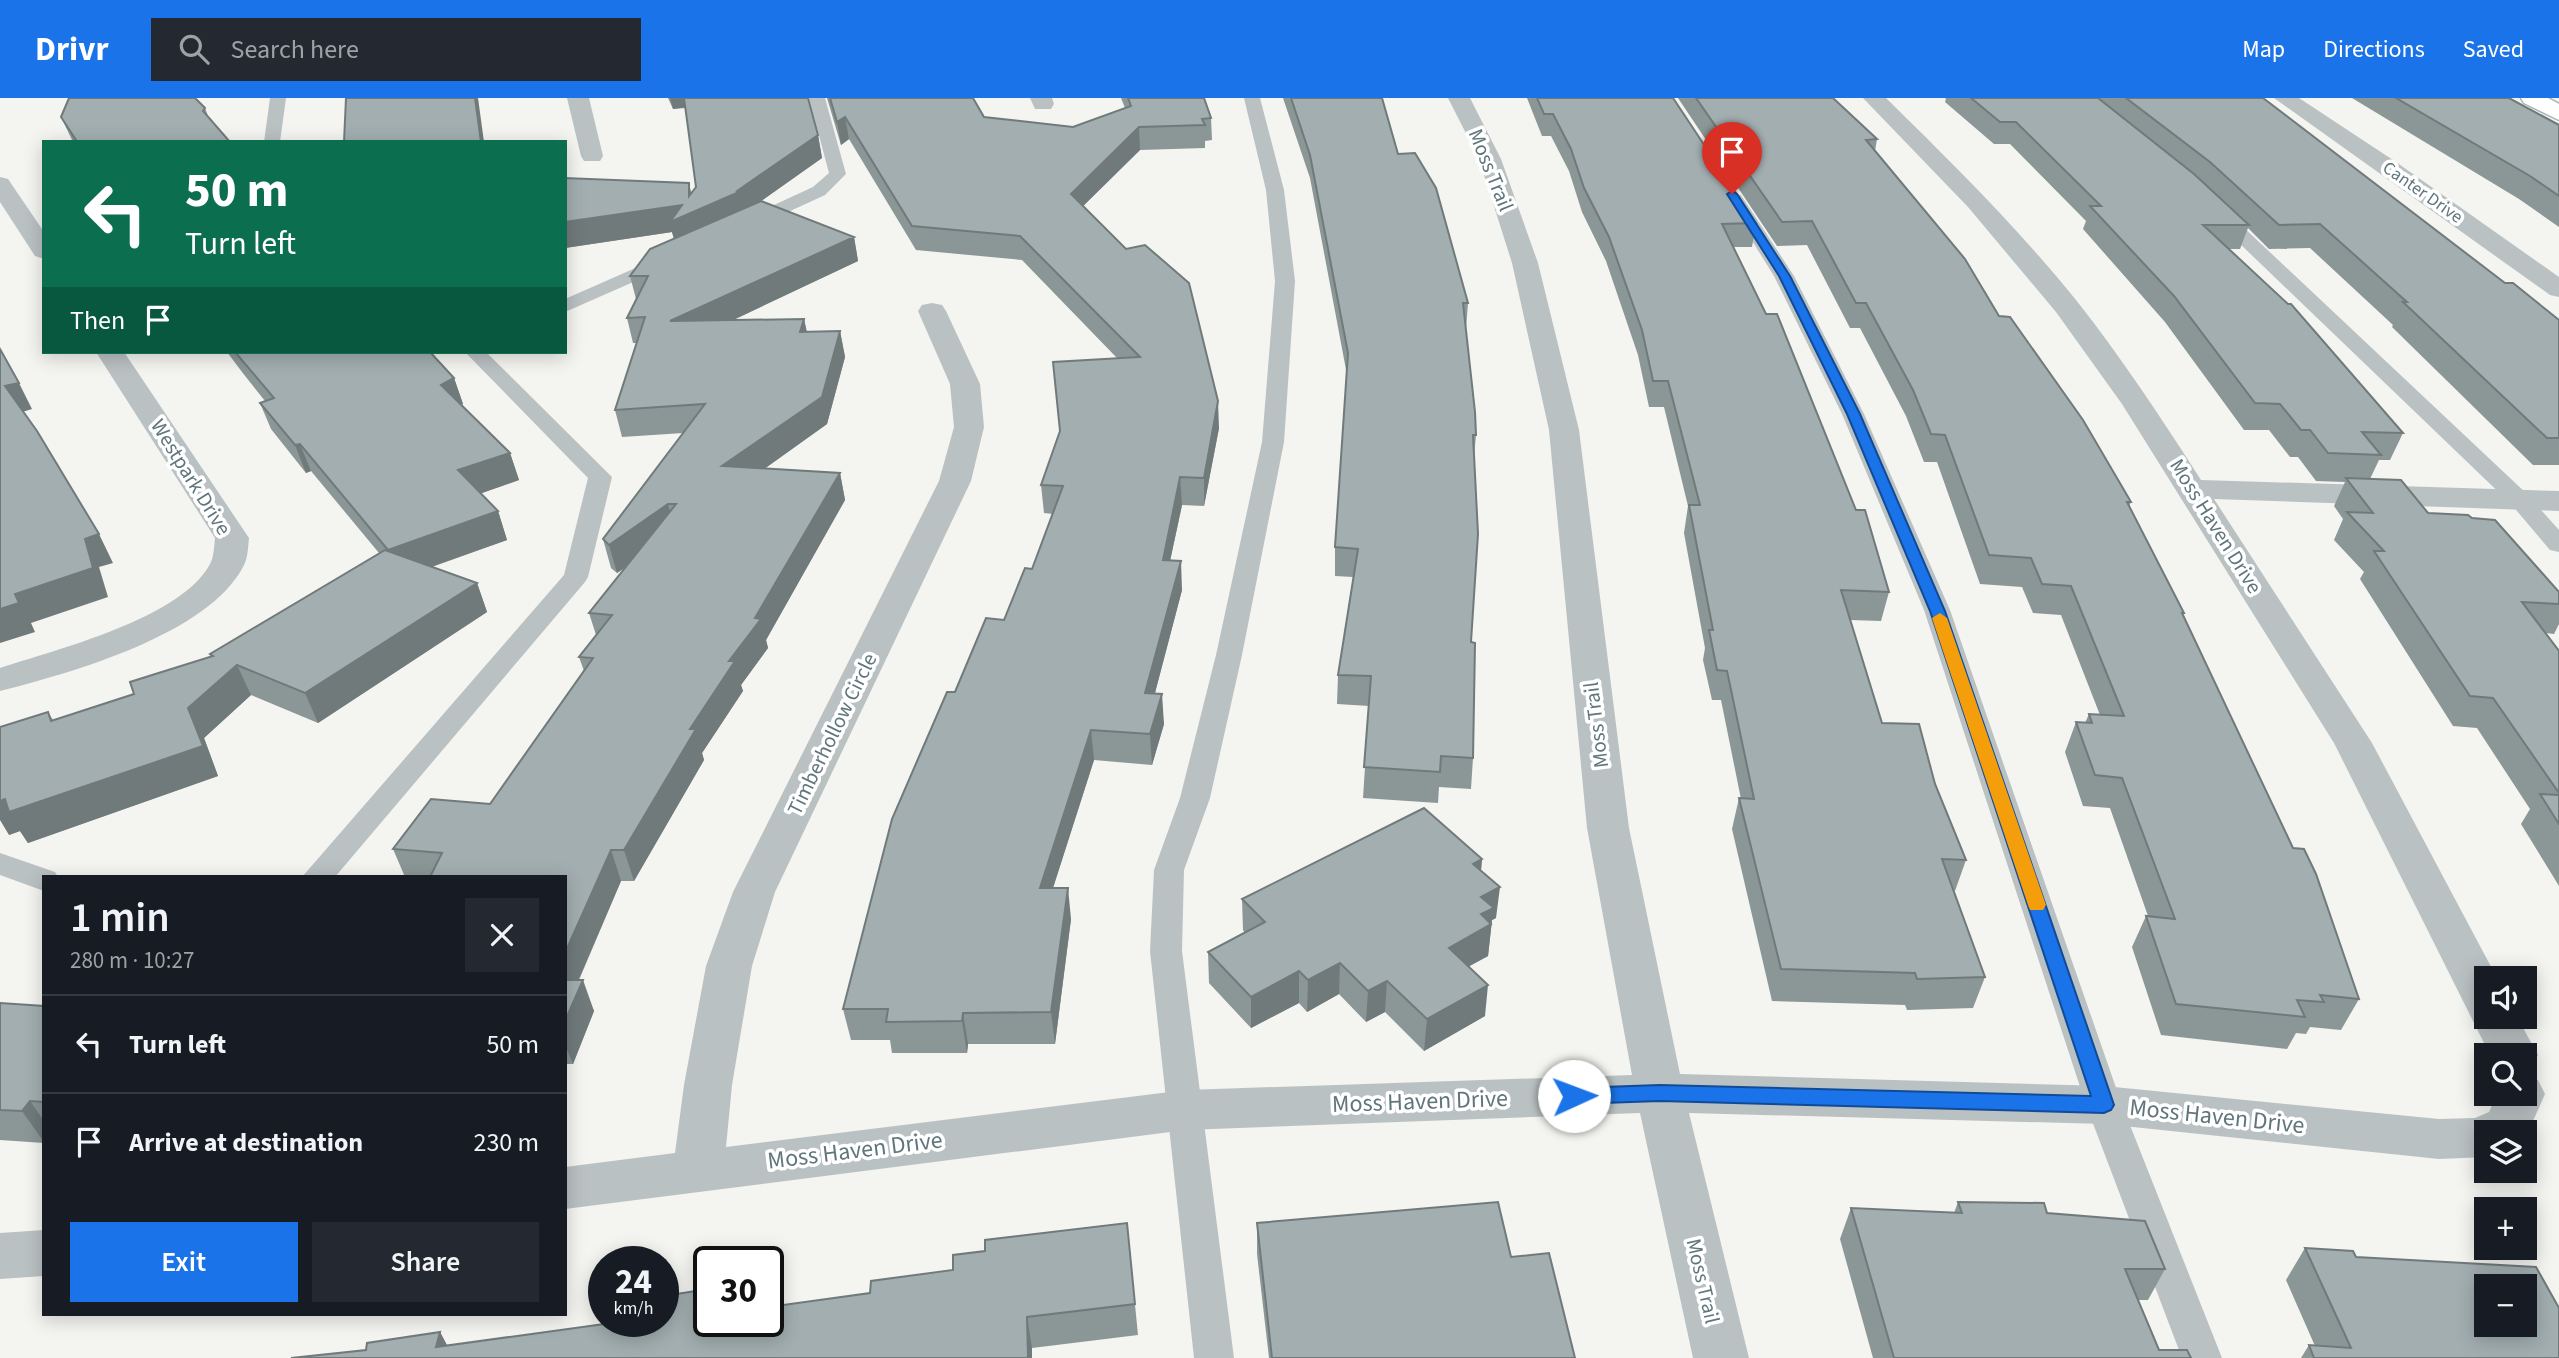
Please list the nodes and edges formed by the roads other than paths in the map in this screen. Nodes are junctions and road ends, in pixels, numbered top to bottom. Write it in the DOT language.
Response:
graph roads {
  1 [pos="278,98"];
  2 [pos="578,98"];
  3 [pos="817,98"];
  4 [pos="1252,98"];
  5 [pos="1460,98"];
  6 [pos="1874,98"];
  7 [pos="2284,98"];
  8 [pos="2532,98"];
  9 [pos="2559,113"];
  10 [pos="272,140"];
  11 [pos="592,156"];
  12 [pos="1719,173"];
  13 [pos="0,184"];
  14 [pos="2204,200"];
  15 [pos="730,231"];
  16 [pos="42,248"];
  17 [pos="680,254"];
  18 [pos="2559,289"];
  19 [pos="567,305"];
  20 [pos="932,311"];
  21 [pos="111,354"];
  22 [pos="477,354"];
  23 [pos="2193,489"];
  24 [pos="2519,499"];
  25 [pos="2559,501"];
  26 [pos="2559,545"];
  27 [pos="0,680"];
  28 [pos="0,864"];
  29 [pos="319,875"];
  30 [pos="42,879"];
  31 [pos="2474,978"];
  32 [pos="1660,1093"];
  33 [pos="2104,1105"];
  34 [pos="1186,1110"];
  35 [pos="2474,1138"];
  36 [pos="698,1170"];
  37 [pos="567,1188"];
  38 [pos="42,1253"];
  39 [pos="0,1256"];
  40 [pos="1214,1358"];
  41 [pos="1721,1358"];
  42 [pos="2202,1358"];
  1 -- 10 [label="lane"];
  2 -- 11 [label="street"];
  3 -- 15 [label="lane"];
  4 -- 34 [label="lane"];
  5 -- 32 [label="street, Moss Trail"];
  6 -- 23 [label="street, Moss Haven Drive"];
  7 -- 18 [label="street, Canter Drive"];
  8 -- 9 [label="main road"];
  12 -- 33 [label="lane"];
  13 -- 16 [label="street"];
  14 -- 24 [label="lane"];
  17 -- 19 [label="lane"];
  20 -- 36 [label="street, Timberhollow Circle"];
  21 -- 27 [label="street, Westpark Drive"];
  22 -- 29 [label="lane"];
  23 -- 24 [label="street"];
  23 -- 31 [label="street, Moss Haven Drive"];
  24 -- 25 [label="street"];
  24 -- 26 [label="lane"];
  28 -- 30 [label="lane"];
  32 -- 33 [label="street, Moss Haven Drive"];
  32 -- 34 [label="street, Moss Haven Drive"];
  32 -- 41 [label="street, Moss Trail"];
  33 -- 35 [label="street, Moss Haven Drive"];
  33 -- 42 [label="lane"];
  34 -- 36 [label="street, Moss Haven Drive"];
  34 -- 40 [label="lane"];
  36 -- 37 [label="street, Moss Haven Drive"];
  38 -- 39 [label="street"];
}
